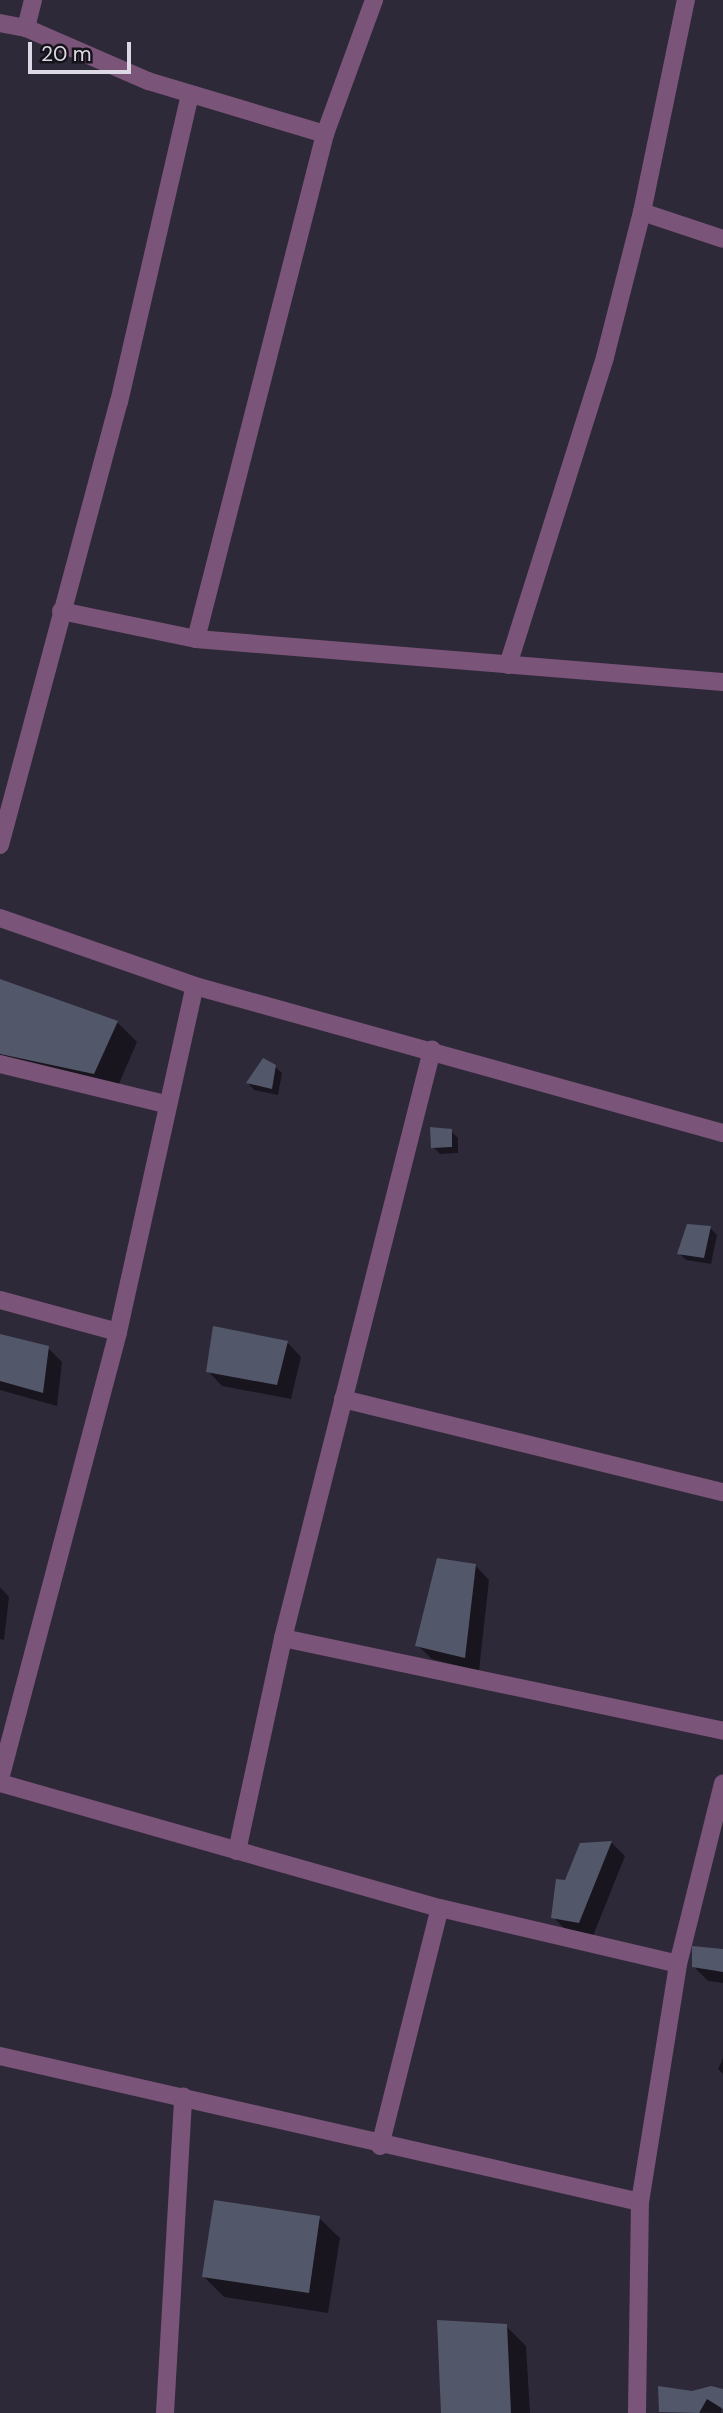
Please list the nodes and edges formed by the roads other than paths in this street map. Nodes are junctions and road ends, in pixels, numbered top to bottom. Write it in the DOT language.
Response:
graph roads {
  1 [pos="33,0"];
  2 [pos="374,0"];
  3 [pos="686,0"];
  4 [pos="0,23"];
  5 [pos="26,27"];
  6 [pos="190,94"];
  7 [pos="326,134"];
  8 [pos="642,212"];
  9 [pos="723,239"];
  10 [pos="61,611"];
  11 [pos="196,639"];
  12 [pos="508,666"];
  13 [pos="723,681"];
  14 [pos="0,845"];
  15 [pos="0,918"];
  16 [pos="195,986"];
  17 [pos="432,1050"];
  18 [pos="0,1064"];
  19 [pos="165,1104"];
  20 [pos="723,1133"];
  21 [pos="0,1300"];
  22 [pos="118,1332"];
  23 [pos="342,1399"];
  24 [pos="723,1492"];
  25 [pos="283,1638"];
  26 [pos="723,1731"];
  27 [pos="0,1781"];
  28 [pos="723,1784"];
  29 [pos="237,1851"];
  30 [pos="440,1908"];
  31 [pos="678,1964"];
  32 [pos="0,2056"];
  33 [pos="183,2097"];
  34 [pos="380,2146"];
  35 [pos="640,2202"];
  36 [pos="165,2413"];
  37 [pos="637,2413"];
  1 -- 5 [label="street"];
  2 -- 7 [label="street"];
  3 -- 8 [label="street"];
  4 -- 5 [label="street"];
  5 -- 6 [label="street"];
  6 -- 7 [label="street"];
  6 -- 10 [label="street"];
  7 -- 11 [label="street"];
  8 -- 9 [label="street"];
  8 -- 12 [label="street"];
  10 -- 11 [label="street"];
  10 -- 14 [label="street"];
  11 -- 12 [label="street"];
  12 -- 13 [label="street"];
  15 -- 16 [label="street"];
  16 -- 17 [label="street"];
  16 -- 19 [label="street"];
  17 -- 20 [label="street"];
  17 -- 23 [label="street"];
  18 -- 19 [label="street"];
  19 -- 22 [label="street"];
  21 -- 22 [label="street"];
  22 -- 27 [label="street"];
  23 -- 24 [label="street"];
  23 -- 25 [label="street"];
  25 -- 26 [label="street"];
  25 -- 29 [label="street"];
  27 -- 29 [label="street"];
  28 -- 31 [label="street"];
  29 -- 30 [label="street"];
  30 -- 31 [label="street"];
  30 -- 34 [label="street"];
  31 -- 35 [label="street"];
  32 -- 33 [label="street"];
  33 -- 34 [label="street"];
  33 -- 36 [label="street"];
  34 -- 35 [label="street"];
  35 -- 37 [label="street"];
}
